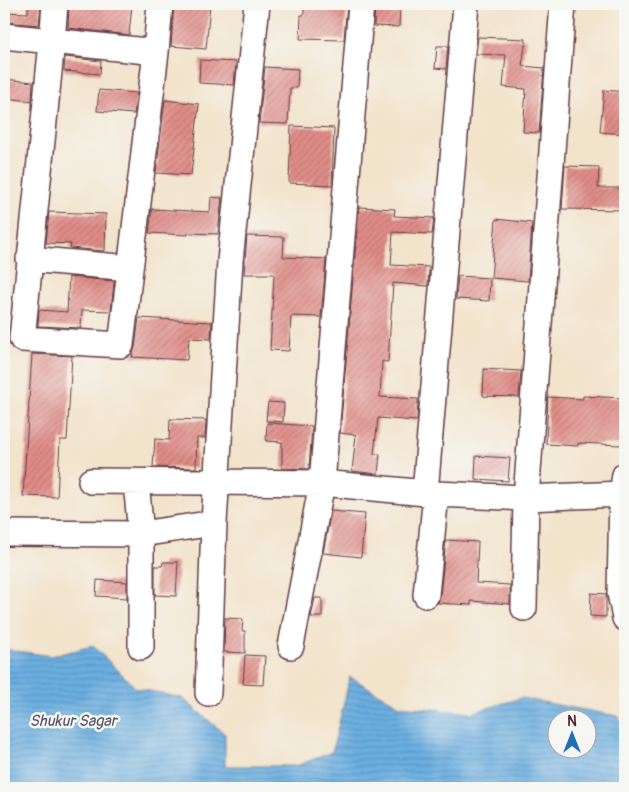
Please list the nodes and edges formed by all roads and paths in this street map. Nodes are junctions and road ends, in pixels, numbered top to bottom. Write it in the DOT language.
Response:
graph roads {
  1 [pos="55,4"];
  2 [pos="160,4"];
  3 [pos="258,4"];
  4 [pos="361,4"];
  5 [pos="466,4"];
  6 [pos="563,4"];
  7 [pos="4,36"];
  8 [pos="52,42"];
  9 [pos="156,52"];
  10 [pos="29,259"];
  11 [pos="130,268"];
  12 [pos="91,481"];
  13 [pos="218,481"];
  14 [pos="136,482"];
  15 [pos="322,483"];
  16 [pos="624,484"];
  17 [pos="431,493"];
  18 [pos="526,498"];
  19 [pos="214,523"];
  20 [pos="4,533"];
  21 [pos="141,534"];
  22 [pos="426,595"];
  23 [pos="524,608"];
  24 [pos="625,618"];
  25 [pos="291,646"];
  26 [pos="140,647"];
  27 [pos="208,693"];
  1 -- 8 [label="street"];
  2 -- 9 [label="street"];
  3 -- 13 [label="street"];
  4 -- 15 [label="street"];
  5 -- 17 [label="street"];
  6 -- 18 [label="street"];
  7 -- 8 [label="street"];
  8 -- 9 [label="street"];
  8 -- 10 [label="street"];
  9 -- 11 [label="street"];
  10 -- 11 [label="street"];
  10 -- 11 [label="street"];
  12 -- 14 [label="street"];
  13 -- 14 [label="street"];
  13 -- 15 [label="street"];
  13 -- 19 [label="street"];
  14 -- 21 [label="street"];
  15 -- 17 [label="street"];
  15 -- 25 [label="street"];
  16 -- 18 [label="street"];
  16 -- 24 [label="street"];
  17 -- 18 [label="street"];
  17 -- 22 [label="street"];
  18 -- 23 [label="street"];
  19 -- 21 [label="street"];
  19 -- 27 [label="street"];
  20 -- 21 [label="street"];
  21 -- 26 [label="street"];
}
